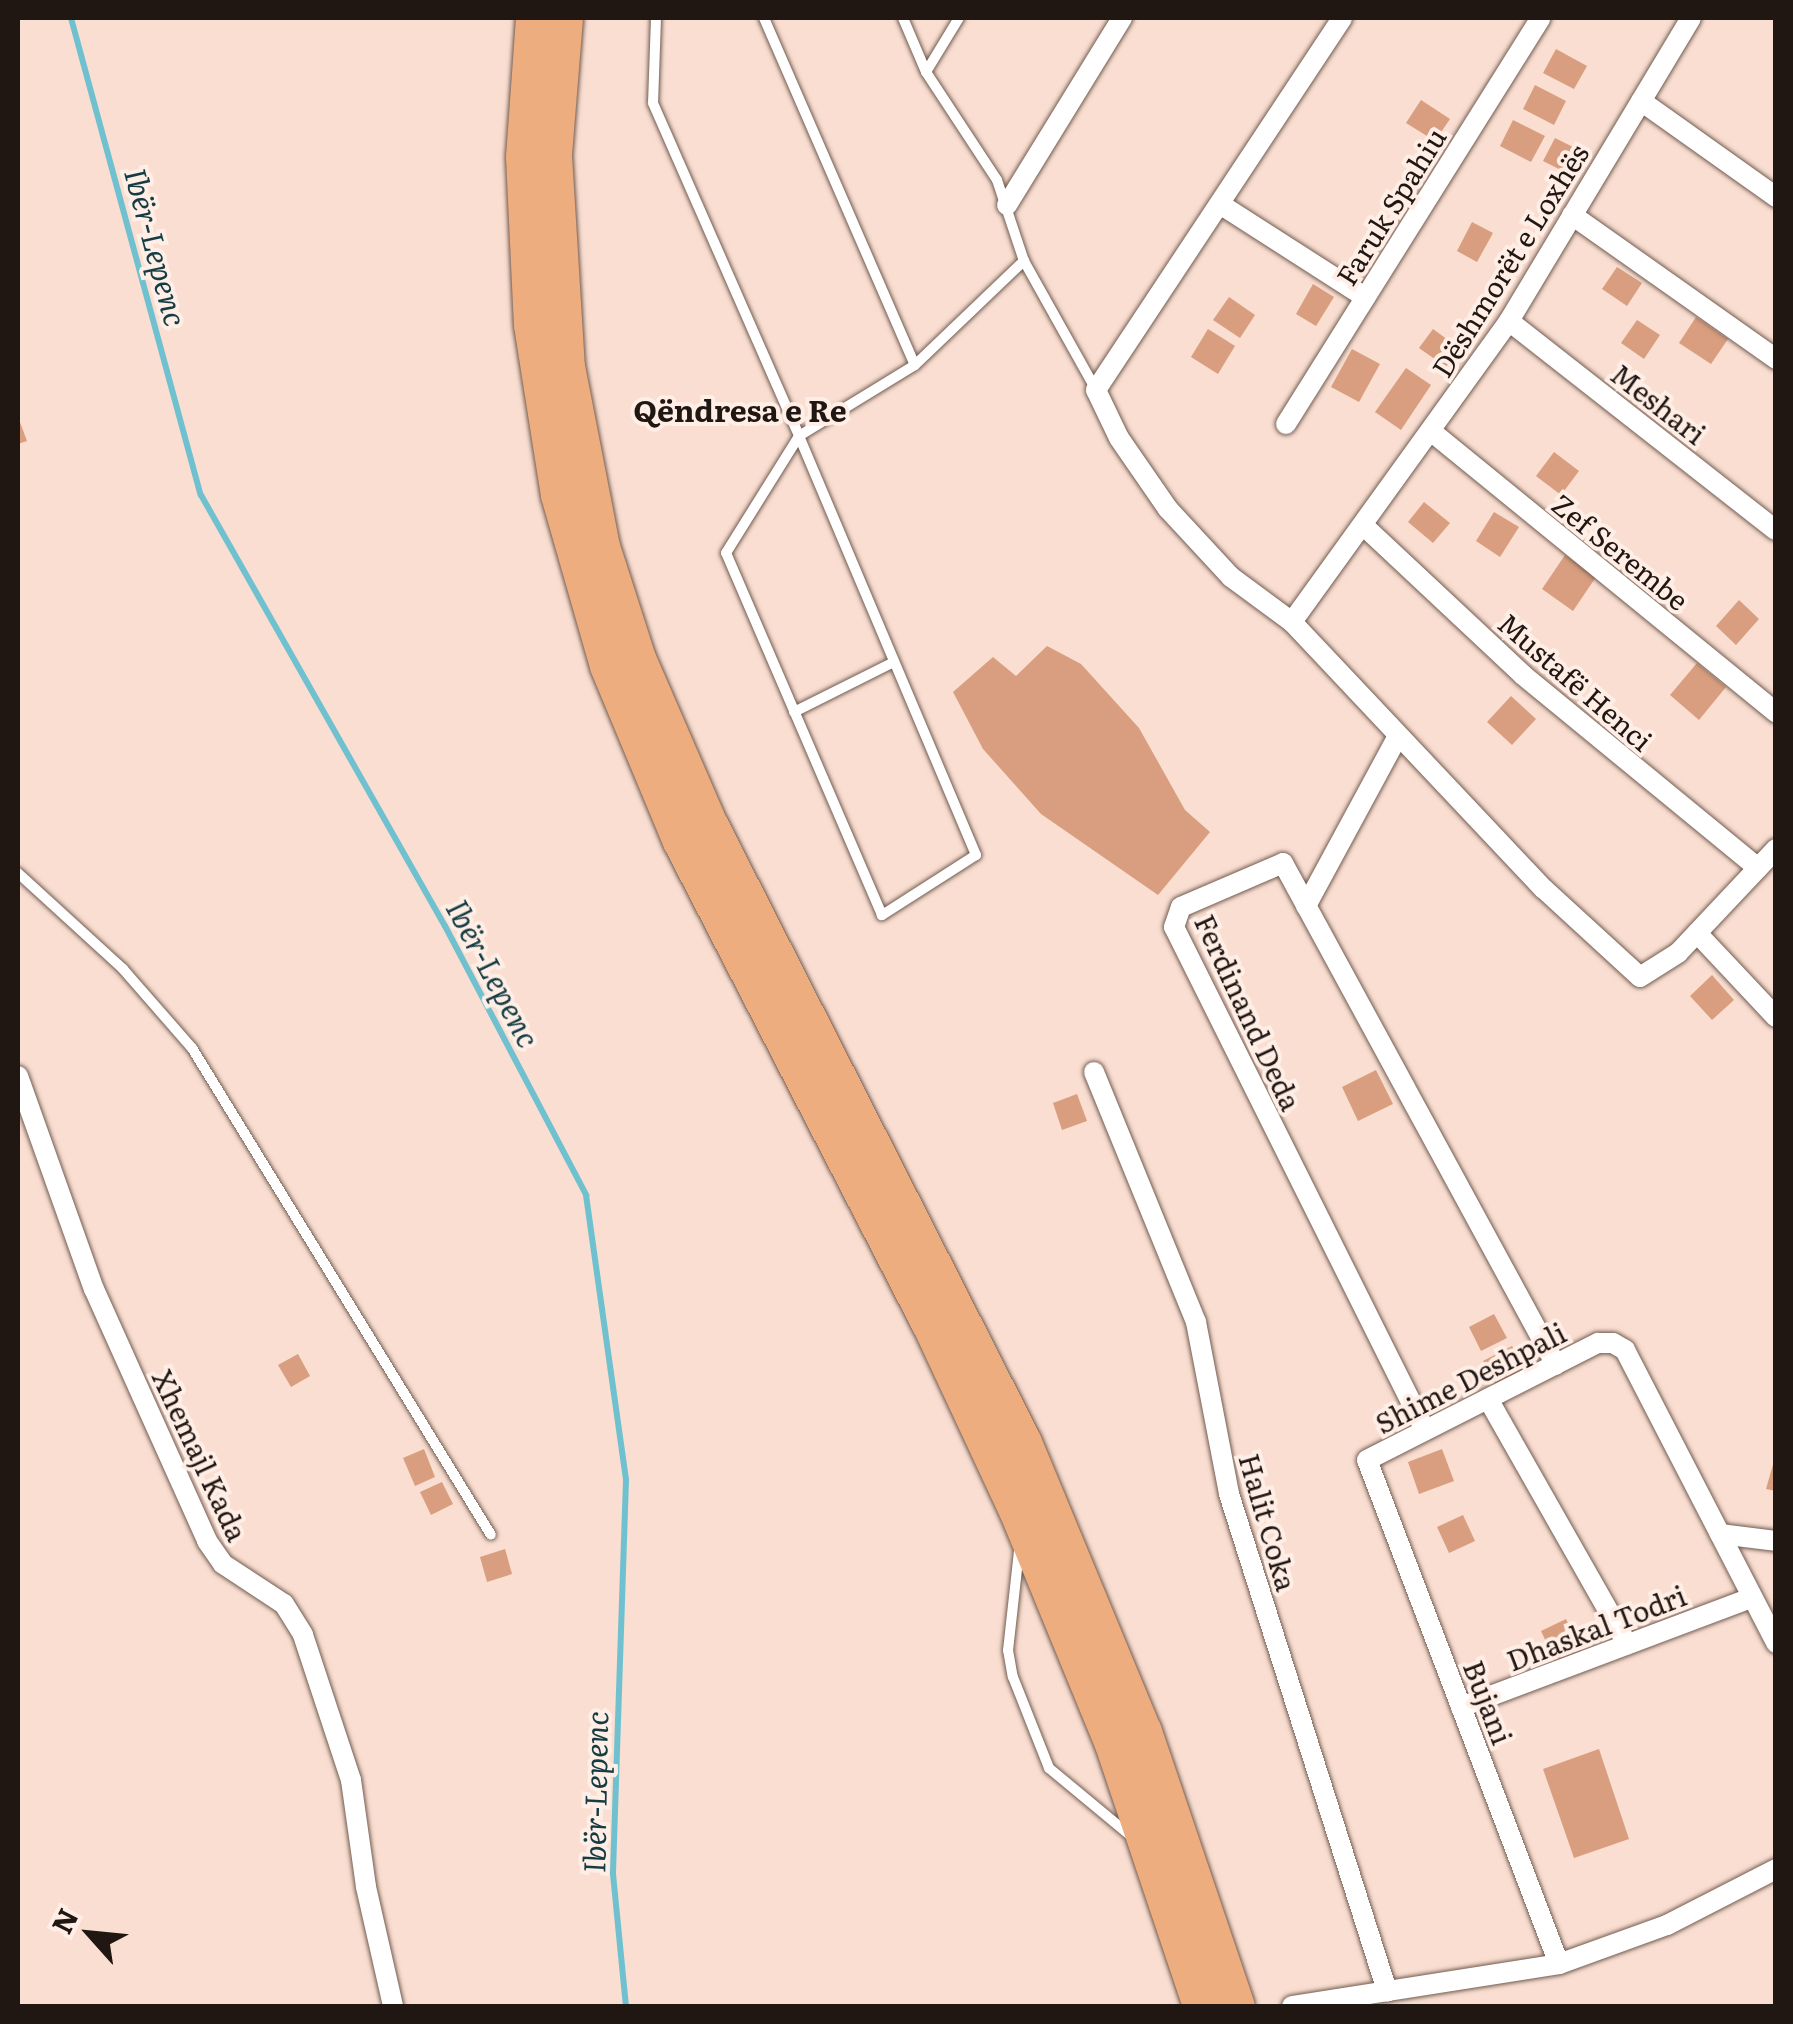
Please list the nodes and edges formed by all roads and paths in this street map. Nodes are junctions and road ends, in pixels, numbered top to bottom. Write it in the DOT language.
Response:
graph roads {
  1 [pos="535,18"];
  2 [pos="564,18"];
  3 [pos="656,18"];
  4 [pos="764,18"];
  5 [pos="902,18"];
  6 [pos="959,18"];
  7 [pos="1122,18"];
  8 [pos="1342,18"];
  9 [pos="1540,18"];
  10 [pos="1691,18"];
  11 [pos="926,72"];
  12 [pos="1641,102"];
  13 [pos="1776,197"];
  14 [pos="1007,205"];
  15 [pos="1223,206"];
  16 [pos="1572,215"];
  17 [pos="1024,261"];
  18 [pos="1365,298"];
  19 [pos="1509,321"];
  20 [pos="1776,359"];
  21 [pos="916,364"];
  22 [pos="1096,390"];
  23 [pos="1286,424"];
  24 [pos="1432,432"];
  25 [pos="799,436"];
  26 [pos="1365,527"];
  27 [pos="1776,530"];
  28 [pos="1292,622"];
  29 [pos="894,662"];
  30 [pos="794,712"];
  31 [pos="1776,712"];
  32 [pos="1398,736"];
  33 [pos="1776,850"];
  34 [pos="1758,868"];
  35 [pos="18,873"];
  36 [pos="1306,906"];
  37 [pos="1697,933"];
  38 [pos="1776,1016"];
  39 [pos="1094,1072"];
  40 [pos="18,1076"];
  41 [pos="1556,1364"];
  42 [pos="1488,1399"];
  43 [pos="1425,1430"];
  44 [pos="1367,1460"];
  45 [pos="1018,1510"];
  46 [pos="1720,1534"];
  47 [pos="491,1536"];
  48 [pos="1776,1541"];
  49 [pos="1750,1598"];
  50 [pos="1776,1643"];
  51 [pos="1627,1644"];
  52 [pos="1461,1706"];
  53 [pos="1153,1855"];
  54 [pos="1776,1869"];
  55 [pos="1559,1964"];
  56 [pos="1387,1991"];
  57 [pos="1412,1997"];
  58 [pos="393,2006"];
  59 [pos="1202,2006"];
  60 [pos="1236,2006"];
  61 [pos="1292,2006"];
  1 -- 45 [label="highway"];
  2 -- 60 [label="highway"];
  3 -- 25 [label="lane"];
  4 -- 21 [label="lane"];
  5 -- 11 [label="lane"];
  6 -- 11 [label="lane"];
  7 -- 14 [label="street"];
  8 -- 15 [label="street"];
  9 -- 18 [label="street, Faruk Spahiu"];
  10 -- 12 [label="street, Dëshmorët e Loxhës"];
  11 -- 14 [label="lane"];
  12 -- 13 [label="street"];
  12 -- 16 [label="street, Dëshmorët e Loxhës"];
  14 -- 17 [label="lane"];
  15 -- 18 [label="street"];
  15 -- 22 [label="street"];
  16 -- 19 [label="street, Dëshmorët e Loxhës"];
  16 -- 20 [label="street"];
  17 -- 21 [label="lane"];
  17 -- 22 [label="lane"];
  18 -- 23 [label="street, Faruk Spahiu"];
  19 -- 24 [label="street, Dëshmorët e Loxhës"];
  19 -- 27 [label="street, Meshari"];
  21 -- 25 [label="lane"];
  22 -- 28 [label="street"];
  24 -- 26 [label="street, Dëshmorët e Loxhës"];
  24 -- 31 [label="street, Zef Serembe"];
  25 -- 29 [label="lane"];
  25 -- 30 [label="lane"];
  26 -- 28 [label="street, Dëshmorët e Loxhës"];
  26 -- 34 [label="street, Mustafë Henci"];
  28 -- 32 [label="street"];
  29 -- 30 [label="lane"];
  29 -- 30 [label="lane"];
  32 -- 36 [label="street"];
  32 -- 37 [label="street"];
  33 -- 34 [label="street"];
  34 -- 37 [label="street"];
  35 -- 47 [label="lane"];
  36 -- 41 [label="street, Ferdinand Deda"];
  36 -- 43 [label="street, Ferdinand Deda"];
  37 -- 38 [label="street"];
  39 -- 56 [label="street, Halit Coka"];
  40 -- 58 [label="street, Xhemajl Kada"];
  41 -- 42 [label="street, Shime Deshpali"];
  41 -- 46 [label="street, Shime Deshpali"];
  42 -- 43 [label="street, Shime Deshpali"];
  42 -- 51 [label="street"];
  43 -- 44 [label="street, Shime Deshpali"];
  44 -- 52 [label="street, Bujani"];
  45 -- 53 [label="highway"];
  45 -- 53 [label="lane"];
  46 -- 48 [label="street"];
  46 -- 49 [label="street, Shime Deshpali"];
  49 -- 50 [label="street, Shime Deshpali"];
  49 -- 51 [label="street, Dhaskal Todri"];
  51 -- 52 [label="street, Dhaskal Todri"];
  52 -- 55 [label="street, Bujani"];
  53 -- 59 [label="highway"];
  54 -- 55 [label="street"];
  55 -- 57 [label="street"];
  56 -- 57 [label="street"];
  56 -- 61 [label="street"];
}
